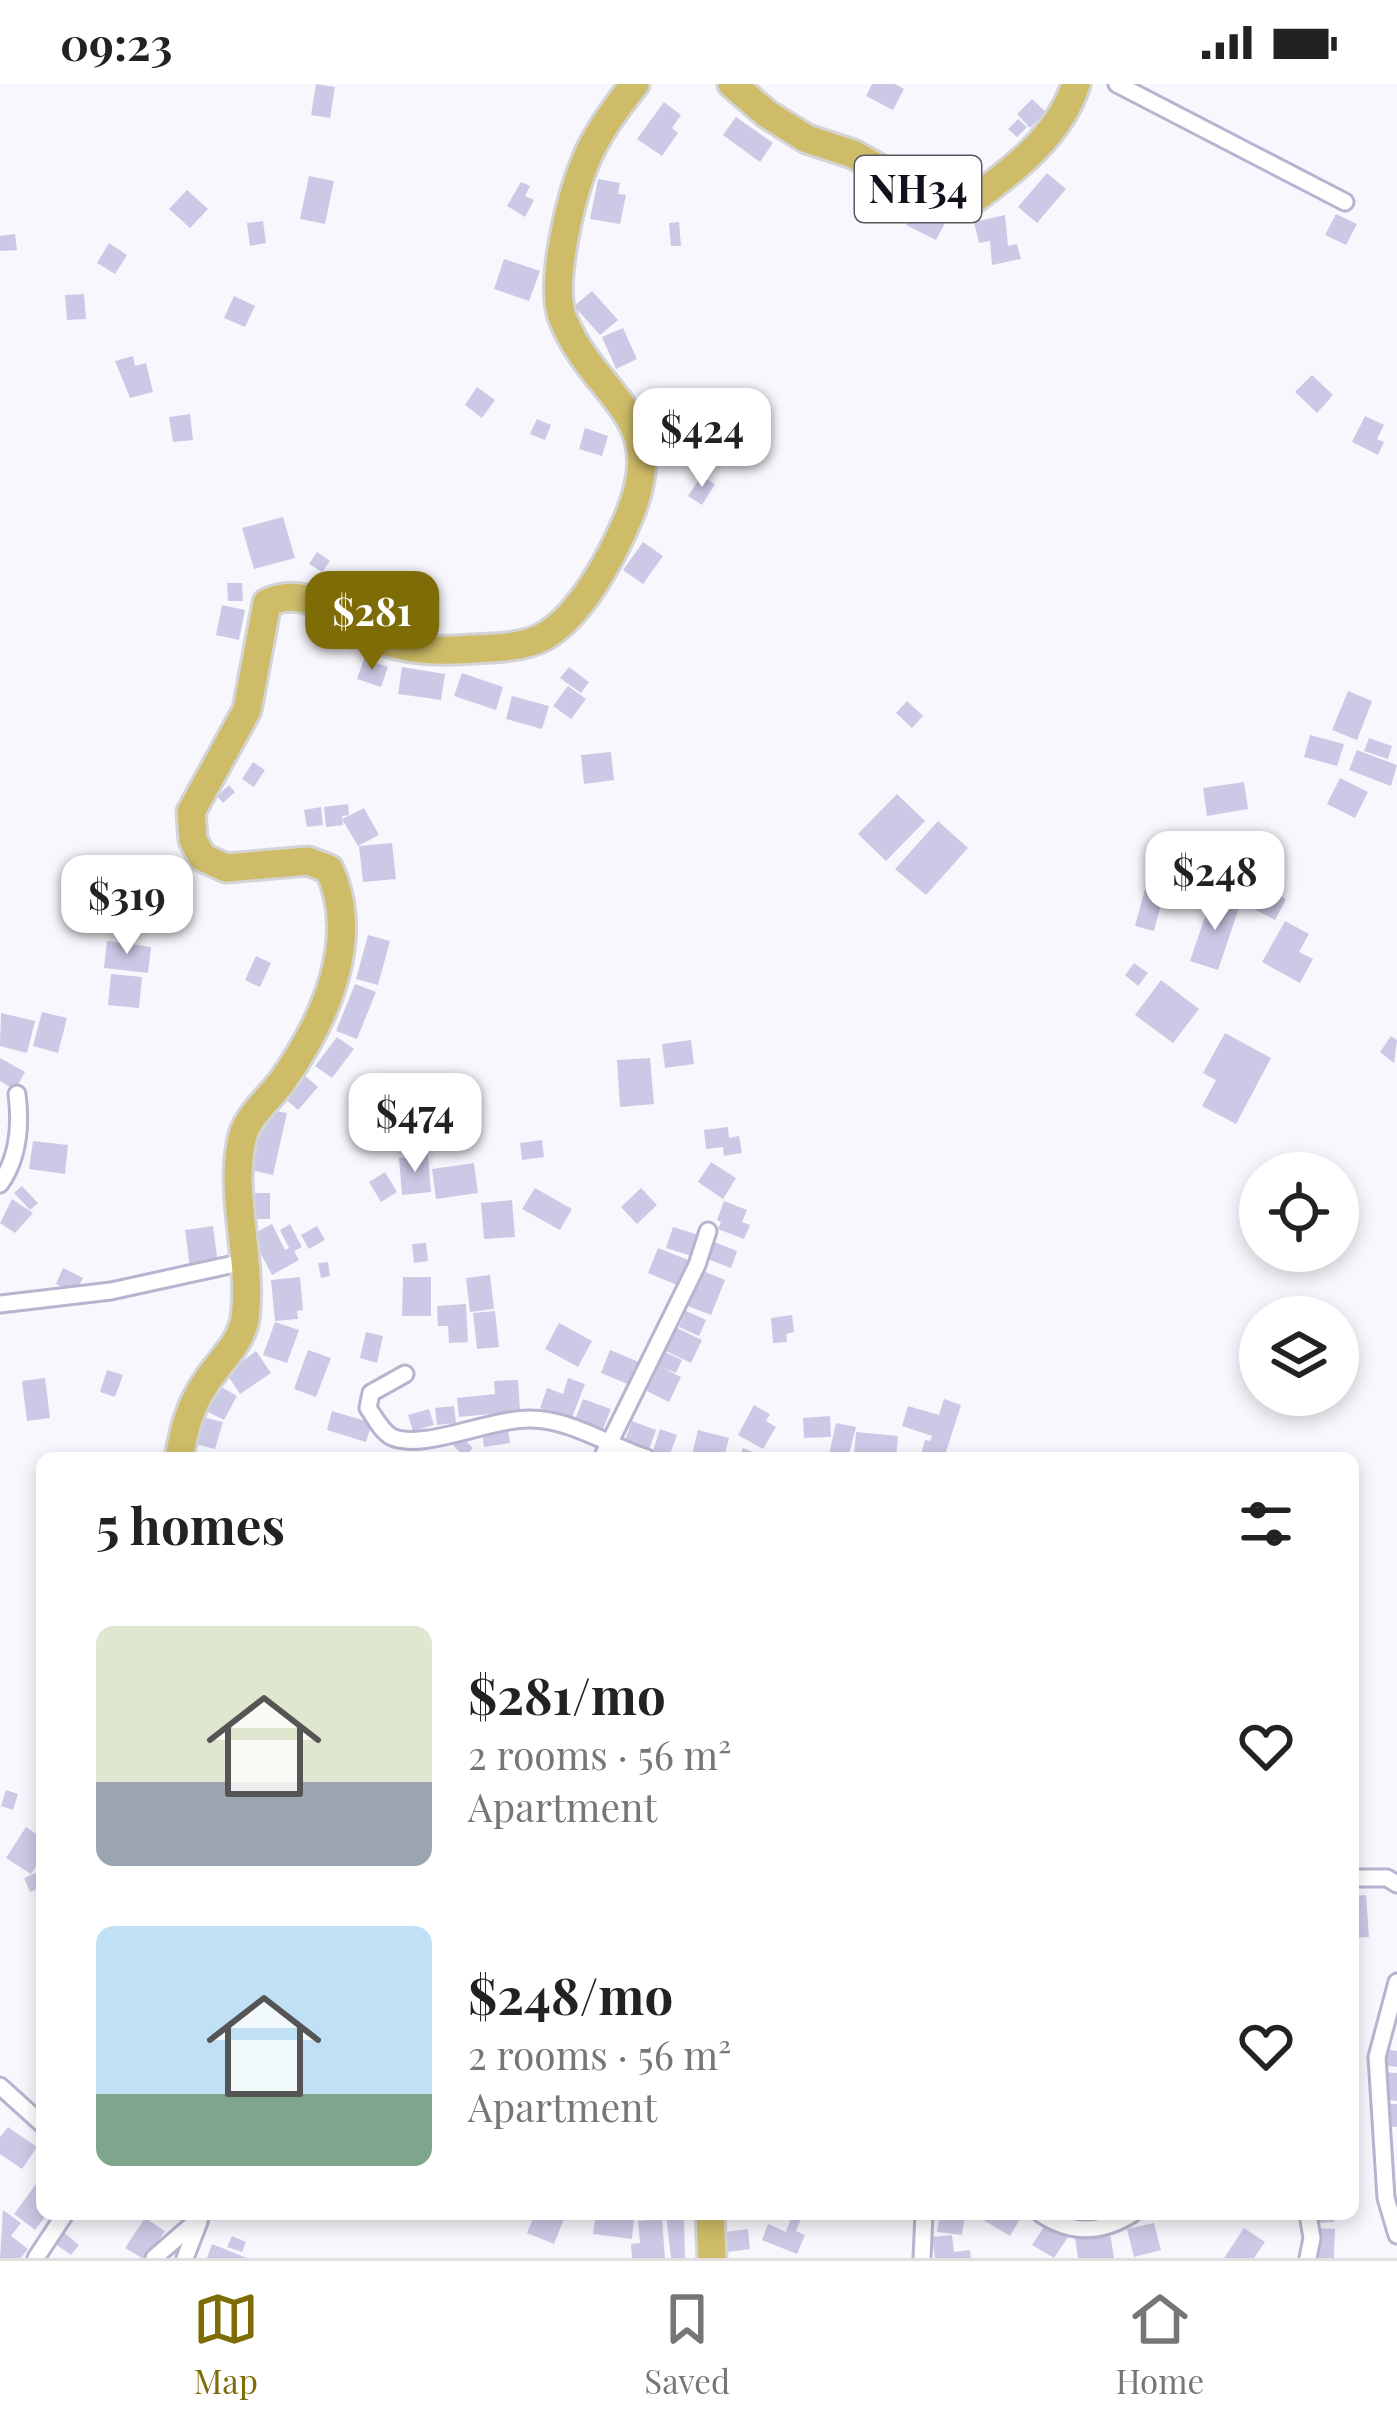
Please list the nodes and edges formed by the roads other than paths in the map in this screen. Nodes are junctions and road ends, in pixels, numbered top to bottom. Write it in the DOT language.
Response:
graph roads {
  1 [pos="635,84"];
  2 [pos="732,84"];
  3 [pos="1076,84"];
  4 [pos="1117,84"];
  5 [pos="1345,202"];
  6 [pos="17,1094"];
  7 [pos="0,1184"];
  8 [pos="708,1231"];
  9 [pos="248,1261"];
  10 [pos="0,1304"];
  11 [pos="405,1374"];
  12 [pos="180,1452"];
  13 [pos="605,1452"];
  14 [pos="1359,1878"];
  15 [pos="1397,1884"];
  16 [pos="1397,1982"];
  17 [pos="0,2086"];
  18 [pos="36,2119"];
  19 [pos="60,2220"];
  20 [pos="197,2220"];
  21 [pos="199,2220"];
  22 [pos="710,2220"];
  23 [pos="924,2220"];
  24 [pos="1050,2220"];
  25 [pos="1121,2220"];
  26 [pos="1309,2220"];
  27 [pos="1397,2235"];
  28 [pos="36,2258"];
  29 [pos="154,2258"];
  30 [pos="185,2258"];
  31 [pos="712,2258"];
  32 [pos="922,2258"];
  33 [pos="1308,2258"];
  1 -- 9 [label="highway"];
  2 -- 3 [label="highway, NH34"];
  4 -- 5 [label="street"];
  6 -- 7 [label="street"];
  8 -- 13 [label="street"];
  9 -- 10 [label="street"];
  9 -- 12 [label="highway"];
  11 -- 13 [label="street"];
  14 -- 15 [label="street"];
  16 -- 27 [label="street"];
  17 -- 18 [label="street"];
  19 -- 28 [label="street"];
  20 -- 29 [label="street"];
  21 -- 30 [label="street"];
  22 -- 31 [label="highway"];
  23 -- 32 [label="street"];
  24 -- 25 [label="street"];
  26 -- 33 [label="street"];
}
